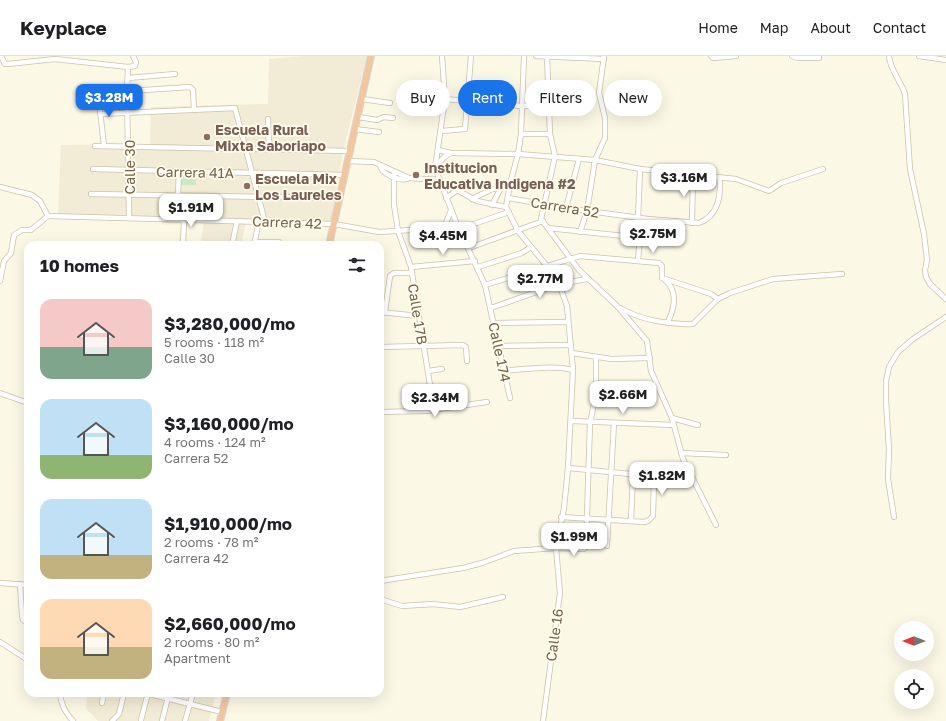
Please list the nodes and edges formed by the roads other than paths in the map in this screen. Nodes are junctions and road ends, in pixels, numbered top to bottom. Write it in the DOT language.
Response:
graph roads {
  1 [pos="1,56"];
  2 [pos="133,56"];
  3 [pos="371,56"];
  4 [pos="442,56"];
  5 [pos="471,56"];
  6 [pos="524,56"];
  7 [pos="536,56"];
  8 [pos="547,56"];
  9 [pos="711,56"];
  10 [pos="736,56"];
  11 [pos="792,56"];
  12 [pos="819,56"];
  13 [pos="889,56"];
  14 [pos="919,56"];
  15 [pos="567,57"];
  16 [pos="797,57"];
  17 [pos="604,58"];
  18 [pos="946,60"];
  19 [pos="128,67"];
  20 [pos="175,74"];
  21 [pos="128,78"];
  22 [pos="444,80"];
  23 [pos="469,80"];
  24 [pos="547,80"];
  25 [pos="127,91"];
  26 [pos="362,99"];
  27 [pos="390,103"];
  28 [pos="517,106"];
  29 [pos="521,106"];
  30 [pos="525,106"];
  31 [pos="194,110"];
  32 [pos="128,113"];
  33 [pos="101,114"];
  34 [pos="443,116"];
  35 [pos="466,116"];
  36 [pos="549,116"];
  37 [pos="358,117"];
  38 [pos="393,118"];
  39 [pos="268,119"];
  40 [pos="355,129"];
  41 [pos="441,131"];
  42 [pos="379,132"];
  43 [pos="521,134"];
  44 [pos="550,134"];
  45 [pos="95,146"];
  46 [pos="104,146"];
  47 [pos="129,146"];
  48 [pos="245,148"];
  49 [pos="269,149"];
  50 [pos="438,150"];
  51 [pos="350,151"];
  52 [pos="451,153"];
  53 [pos="518,154"];
  54 [pos="555,156"];
  55 [pos="579,159"];
  56 [pos="595,160"];
  57 [pos="348,161"];
  58 [pos="435,168"];
  59 [pos="93,169"];
  60 [pos="640,169"];
  61 [pos="823,169"];
  62 [pos="129,170"];
  63 [pos="179,171"];
  64 [pos="252,173"];
  65 [pos="393,174"];
  66 [pos="693,174"];
  67 [pos="345,175"];
  68 [pos="719,177"];
  69 [pos="439,180"];
  70 [pos="510,184"];
  71 [pos="502,186"];
  72 [pos="0,187"];
  73 [pos="456,191"];
  74 [pos="91,194"];
  75 [pos="129,194"];
  76 [pos="178,195"];
  77 [pos="258,197"];
  78 [pos="339,198"];
  79 [pos="446,198"];
  80 [pos="508,198"];
  81 [pos="472,199"];
  82 [pos="492,205"];
  83 [pos="544,205"];
  84 [pos="566,208"];
  85 [pos="451,210"];
  86 [pos="507,210"];
  87 [pos="587,211"];
  88 [pos="48,216"];
  89 [pos="129,218"];
  90 [pos="638,218"];
  91 [pos="184,219"];
  92 [pos="542,220"];
  93 [pos="237,221"];
  94 [pos="667,221"];
  95 [pos="262,222"];
  96 [pos="692,223"];
  97 [pos="334,224"];
  98 [pos="444,228"];
  99 [pos="458,228"];
  100 [pos="548,228"];
  101 [pos="398,231"];
  102 [pos="518,231"];
  103 [pos="580,232"];
  104 [pos="640,238"];
  105 [pos="183,241"];
  106 [pos="233,241"];
  107 [pos="256,241"];
  108 [pos="330,241"];
  109 [pos="531,247"];
  110 [pos="469,248"];
  111 [pos="570,258"];
  112 [pos="638,260"];
  113 [pos="475,261"];
  114 [pos="547,266"];
  115 [pos="411,267"];
  116 [pos="478,267"];
  117 [pos="412,273"];
  118 [pos="842,274"];
  119 [pos="662,278"];
  120 [pos="587,279"];
  121 [pos="0,281"];
  122 [pos="558,284"];
  123 [pos="485,285"];
  124 [pos="718,299"];
  125 [pos="946,299"];
  126 [pos="384,303"];
  127 [pos="617,306"];
  128 [pos="491,308"];
  129 [pos="384,312"];
  130 [pos="418,316"];
  131 [pos="946,317"];
  132 [pos="568,322"];
  133 [pos="668,322"];
  134 [pos="494,324"];
  135 [pos="571,345"];
  136 [pos="498,346"];
  137 [pos="384,347"];
  138 [pos="423,347"];
  139 [pos="572,353"];
  140 [pos="596,357"];
  141 [pos="650,358"];
  142 [pos="467,361"];
  143 [pos="442,369"];
  144 [pos="573,370"];
  145 [pos="428,371"];
  146 [pos="503,371"];
  147 [pos="0,393"];
  148 [pos="510,398"];
  149 [pos="24,402"];
  150 [pos="487,402"];
  151 [pos="434,410"];
  152 [pos="384,412"];
  153 [pos="672,418"];
  154 [pos="572,421"];
  155 [pos="590,423"];
  156 [pos="614,423"];
  157 [pos="698,424"];
  158 [pos="674,425"];
  159 [pos="681,453"];
  160 [pos="726,455"];
  161 [pos="568,468"];
  162 [pos="589,470"];
  163 [pos="612,474"];
  164 [pos="633,475"];
  165 [pos="561,517"];
  166 [pos="894,517"];
  167 [pos="587,519"];
  168 [pos="609,520"];
  169 [pos="631,521"];
  170 [pos="716,525"];
  171 [pos="607,546"];
  172 [pos="556,548"];
  173 [pos="384,581"];
  174 [pos="0,584"];
  175 [pos="20,584"];
  176 [pos="24,584"];
  177 [pos="503,597"];
  178 [pos="384,601"];
  179 [pos="24,621"];
  180 [pos="0,642"];
  181 [pos="24,657"];
  182 [pos="60,697"];
  183 [pos="103,697"];
  184 [pos="123,697"];
  185 [pos="146,697"];
  186 [pos="160,697"];
  187 [pos="192,697"];
  188 [pos="226,697"];
  189 [pos="167,699"];
  190 [pos="102,703"];
  191 [pos="189,705"];
  192 [pos="222,712"];
  193 [pos="140,720"];
  194 [pos="72,721"];
  195 [pos="112,721"];
  196 [pos="162,721"];
  197 [pos="185,721"];
  198 [pos="220,721"];
  199 [pos="543,721"];
  1 -- 19 [label="street"];
  2 -- 19 [label="street"];
  3 -- 26 [label="highway"];
  4 -- 22 [label="street"];
  5 -- 23 [label="street"];
  6 -- 29 [label="street"];
  7 -- 8 [label="street"];
  8 -- 15 [label="street"];
  8 -- 24 [label="street"];
  9 -- 10 [label="street"];
  11 -- 16 [label="street"];
  12 -- 16 [label="street"];
  13 -- 125 [label="street"];
  14 -- 18 [label="street"];
  15 -- 17 [label="street"];
  17 -- 56 [label="street"];
  19 -- 21 [label="street, Calle 30"];
  20 -- 21 [label="street"];
  21 -- 25 [label="street, Calle 30"];
  25 -- 31 [label="street"];
  25 -- 32 [label="street, Calle 30"];
  25 -- 33 [label="street"];
  26 -- 27 [label="street"];
  26 -- 37 [label="highway"];
  28 -- 29 [label="street"];
  29 -- 30 [label="street"];
  29 -- 43 [label="street"];
  31 -- 32 [label="street"];
  31 -- 48 [label="street"];
  32 -- 33 [label="street"];
  32 -- 47 [label="street, Calle 30"];
  33 -- 46 [label="street"];
  34 -- 41 [label="street"];
  35 -- 41 [label="street"];
  36 -- 44 [label="street"];
  37 -- 38 [label="street"];
  37 -- 40 [label="highway"];
  39 -- 49 [label="street"];
  40 -- 42 [label="street"];
  40 -- 51 [label="highway"];
  41 -- 50 [label="street"];
  43 -- 44 [label="street"];
  43 -- 53 [label="street"];
  44 -- 54 [label="street"];
  45 -- 46 [label="street"];
  46 -- 47 [label="street"];
  47 -- 48 [label="street"];
  47 -- 62 [label="street, Calle 30"];
  48 -- 49 [label="street"];
  48 -- 64 [label="street"];
  49 -- 51 [label="street"];
  50 -- 52 [label="street"];
  50 -- 58 [label="street"];
  51 -- 57 [label="highway"];
  52 -- 53 [label="street"];
  52 -- 58 [label="street"];
  53 -- 54 [label="street"];
  53 -- 70 [label="street"];
  54 -- 55 [label="street"];
  54 -- 83 [label="street"];
  55 -- 56 [label="street"];
  55 -- 84 [label="street"];
  56 -- 60 [label="street"];
  56 -- 87 [label="street"];
  57 -- 65 [label="street"];
  57 -- 67 [label="highway"];
  58 -- 69 [label="street, Calle 174"];
  59 -- 62 [label="street, Carrera 41A"];
  60 -- 66 [label="street"];
  60 -- 90 [label="street"];
  61 -- 68 [label="street"];
  62 -- 63 [label="street, Carrera 41A"];
  62 -- 75 [label="street, Calle 30"];
  63 -- 64 [label="street, Carrera 41A"];
  63 -- 76 [label="street"];
  64 -- 67 [label="street, Carrera 41A"];
  64 -- 77 [label="street"];
  65 -- 69 [label="street"];
  65 -- 101 [label="street, Calle 17B"];
  66 -- 68 [label="street"];
  66 -- 96 [label="street"];
  67 -- 78 [label="highway"];
  68 -- 96 [label="street, Carrera 52"];
  69 -- 73 [label="street"];
  69 -- 79 [label="street, Calle 174"];
  70 -- 71 [label="street"];
  70 -- 80 [label="street"];
  71 -- 81 [label="street"];
  71 -- 82 [label="street"];
  72 -- 88 [label="street"];
  73 -- 79 [label="street"];
  73 -- 81 [label="street"];
  74 -- 75 [label="street"];
  75 -- 76 [label="street"];
  75 -- 89 [label="street, Calle 30"];
  76 -- 77 [label="street"];
  77 -- 78 [label="street"];
  77 -- 95 [label="street"];
  78 -- 97 [label="highway"];
  79 -- 85 [label="street, Calle 174"];
  80 -- 83 [label="street, Carrera 52"];
  80 -- 86 [label="street"];
  81 -- 82 [label="street"];
  82 -- 86 [label="street"];
  83 -- 84 [label="street, Carrera 52"];
  83 -- 92 [label="street"];
  84 -- 87 [label="street, Carrera 52"];
  85 -- 98 [label="street"];
  85 -- 99 [label="street, Calle 174"];
  86 -- 99 [label="street, Carrera 42"];
  86 -- 102 [label="street, Calle 16"];
  87 -- 90 [label="street, Carrera 52"];
  87 -- 103 [label="street"];
  88 -- 89 [label="street, Carrera 42"];
  88 -- 121 [label="street"];
  89 -- 91 [label="street, Carrera 42"];
  90 -- 94 [label="street, Carrera 52"];
  90 -- 104 [label="street"];
  91 -- 93 [label="street, Carrera 42"];
  91 -- 105 [label="street"];
  92 -- 100 [label="street"];
  92 -- 102 [label="street"];
  93 -- 95 [label="street, Carrera 42"];
  93 -- 106 [label="street"];
  94 -- 96 [label="street, Carrera 52"];
  94 -- 104 [label="street"];
  95 -- 97 [label="street, Carrera 42"];
  95 -- 107 [label="street"];
  97 -- 101 [label="street, Carrera 42"];
  97 -- 108 [label="highway"];
  98 -- 99 [label="street, Carrera 42"];
  98 -- 101 [label="street, Carrera 42"];
  99 -- 110 [label="street, Calle 174"];
  100 -- 103 [label="street"];
  100 -- 111 [label="street"];
  101 -- 115 [label="street, Calle 17B"];
  102 -- 109 [label="street, Calle 16"];
  102 -- 110 [label="street"];
  103 -- 104 [label="street"];
  104 -- 112 [label="street"];
  109 -- 114 [label="street, Calle 16"];
  109 -- 116 [label="street"];
  110 -- 113 [label="street, Calle 174"];
  111 -- 112 [label="street"];
  111 -- 114 [label="street"];
  111 -- 120 [label="street"];
  112 -- 119 [label="street"];
  113 -- 115 [label="street"];
  113 -- 116 [label="street, Calle 174"];
  114 -- 122 [label="street, Calle 16"];
  114 -- 123 [label="street"];
  115 -- 117 [label="street, Calle 17B"];
  116 -- 123 [label="street, Calle 174"];
  117 -- 126 [label="street"];
  117 -- 130 [label="street, Calle 17B"];
  118 -- 124 [label="street"];
  119 -- 124 [label="street"];
  119 -- 133 [label="street"];
  120 -- 122 [label="street"];
  120 -- 127 [label="street"];
  122 -- 128 [label="street"];
  122 -- 132 [label="street, Calle 16"];
  123 -- 128 [label="street, Calle 174"];
  124 -- 133 [label="street"];
  127 -- 133 [label="street"];
  127 -- 141 [label="street"];
  128 -- 134 [label="street, Calle 174"];
  129 -- 130 [label="street"];
  130 -- 138 [label="street, Calle 17B"];
  131 -- 166 [label="street"];
  132 -- 134 [label="street"];
  132 -- 135 [label="street, Calle 16"];
  134 -- 136 [label="street, Calle 174"];
  135 -- 136 [label="street"];
  135 -- 139 [label="street, Calle 16"];
  136 -- 146 [label="street, Calle 174"];
  137 -- 138 [label="street"];
  138 -- 142 [label="street"];
  138 -- 145 [label="street, Calle 17B"];
  139 -- 140 [label="street"];
  139 -- 144 [label="street, Calle 16"];
  140 -- 141 [label="street"];
  140 -- 155 [label="street"];
  141 -- 153 [label="street"];
  143 -- 145 [label="street"];
  144 -- 146 [label="street"];
  144 -- 154 [label="street, Calle 16"];
  145 -- 151 [label="street, Calle 17B"];
  146 -- 148 [label="street, Calle 174"];
  147 -- 149 [label="street"];
  150 -- 151 [label="street"];
  151 -- 152 [label="street"];
  153 -- 157 [label="street"];
  153 -- 158 [label="street"];
  154 -- 155 [label="street"];
  154 -- 161 [label="street, Calle 16"];
  155 -- 156 [label="street"];
  155 -- 162 [label="street"];
  156 -- 158 [label="street"];
  156 -- 163 [label="street"];
  158 -- 159 [label="street"];
  159 -- 160 [label="street"];
  159 -- 170 [label="street"];
  161 -- 162 [label="street"];
  161 -- 165 [label="street, Calle 16"];
  162 -- 163 [label="street"];
  162 -- 167 [label="street"];
  163 -- 164 [label="street"];
  163 -- 168 [label="street"];
  164 -- 169 [label="street"];
  164 -- 169 [label="street"];
  165 -- 167 [label="street"];
  165 -- 172 [label="street, Calle 16"];
  167 -- 168 [label="street"];
  167 -- 172 [label="street"];
  168 -- 169 [label="street"];
  168 -- 171 [label="street"];
  172 -- 173 [label="street"];
  172 -- 199 [label="street, Calle 16"];
  174 -- 175 [label="street"];
  175 -- 176 [label="street"];
  175 -- 179 [label="street"];
  177 -- 178 [label="street"];
  180 -- 181 [label="street"];
  182 -- 194 [label="street"];
  183 -- 190 [label="street"];
  184 -- 195 [label="street"];
  185 -- 193 [label="street"];
  186 -- 189 [label="street"];
  187 -- 191 [label="street"];
  188 -- 192 [label="highway"];
  189 -- 191 [label="street"];
  189 -- 196 [label="street"];
  191 -- 192 [label="street"];
  191 -- 197 [label="street"];
  192 -- 198 [label="highway"];
}
